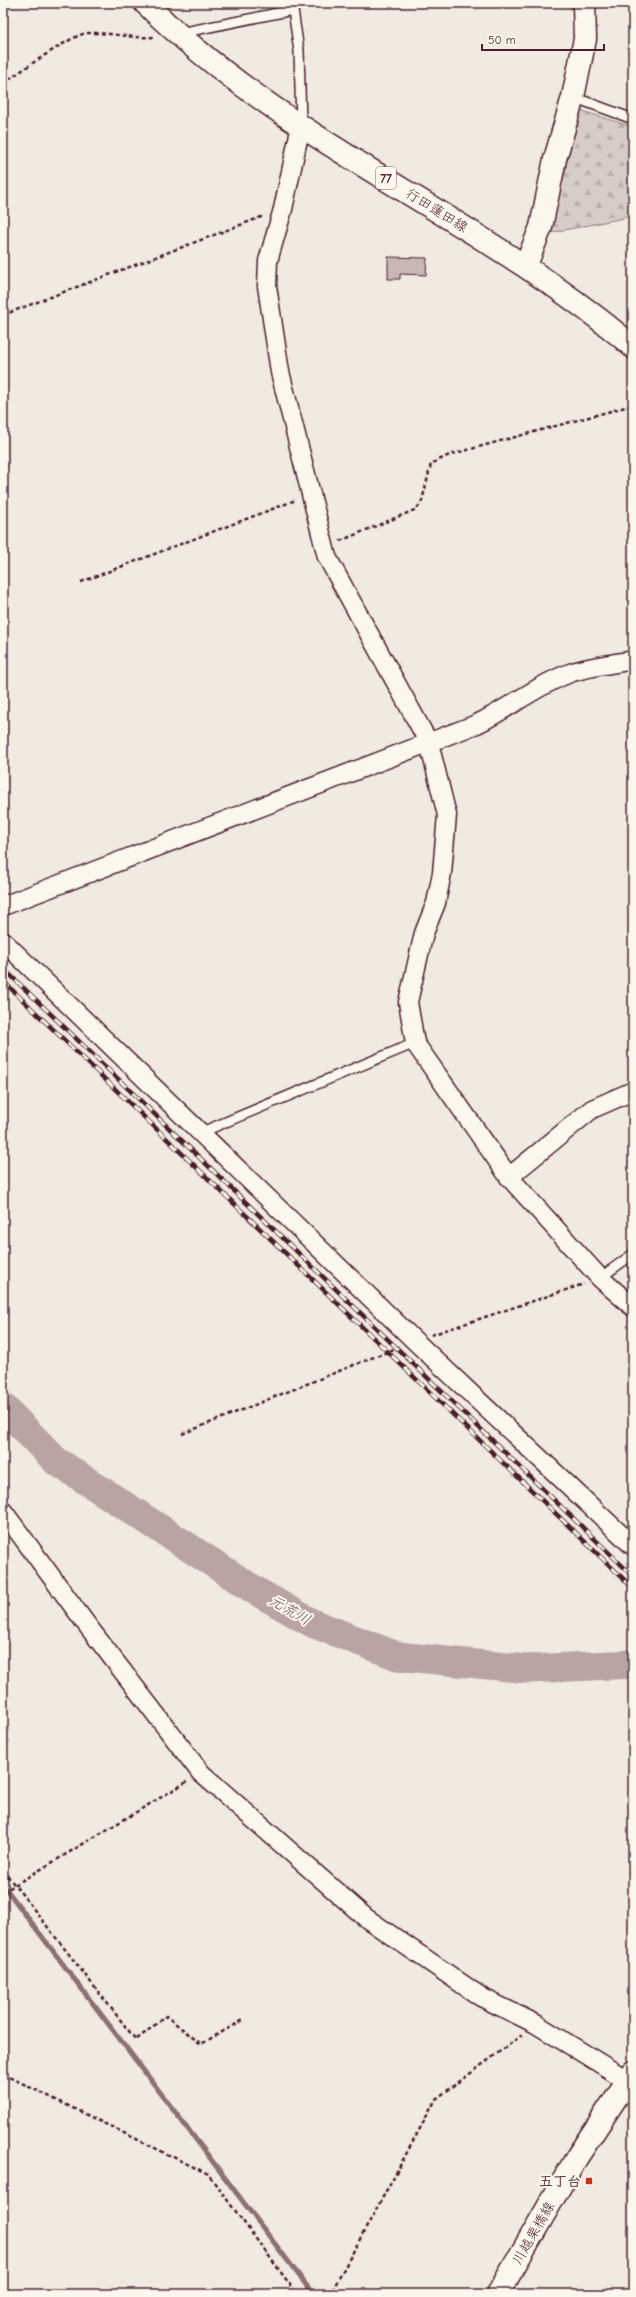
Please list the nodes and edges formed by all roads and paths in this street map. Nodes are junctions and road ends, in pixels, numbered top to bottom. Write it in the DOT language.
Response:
graph roads {
  1 [pos="145,3"];
  2 [pos="331,3"];
  3 [pos="584,3"];
  4 [pos="293,10"];
  5 [pos="179,34"];
  6 [pos="3,83"];
  7 [pos="573,97"];
  8 [pos="633,119"];
  9 [pos="301,125"];
  10 [pos="283,209"];
  11 [pos="526,265"];
  12 [pos="3,315"];
  13 [pos="633,347"];
  14 [pos="633,405"];
  15 [pos="311,495"];
  16 [pos="325,548"];
  17 [pos="81,582"];
  18 [pos="633,660"];
  19 [pos="429,743"];
  20 [pos="3,906"];
  21 [pos="3,941"];
  22 [pos="416,1043"];
  23 [pos="633,1091"];
  24 [pos="202,1132"];
  25 [pos="509,1177"];
  26 [pos="633,1254"];
  27 [pos="600,1278"];
  28 [pos="633,1307"];
  29 [pos="415,1341"];
  30 [pos="182,1434"];
  31 [pos="3,1511"];
  32 [pos="633,1546"];
  33 [pos="201,1773"];
  34 [pos="3,1870"];
  35 [pos="14,1885"];
  36 [pos="3,1892"];
  37 [pos="245,2019"];
  38 [pos="536,2024"];
  39 [pos="3,2074"];
  40 [pos="631,2079"];
  41 [pos="297,2294"];
  42 [pos="326,2294"];
  43 [pos="498,2294"];
  1 -- 5 [label="main road, 行田蓮田線 / 77"];
  2 -- 4 [label="path"];
  3 -- 7 [label="main road"];
  4 -- 5 [label="lane"];
  4 -- 9 [label="lane"];
  5 -- 6 [label="path"];
  5 -- 9 [label="main road, 行田蓮田線 / 77"];
  7 -- 8 [label="lane"];
  7 -- 11 [label="main road"];
  9 -- 10 [label="street"];
  9 -- 11 [label="main road, 行田蓮田線 / 77"];
  10 -- 12 [label="path"];
  10 -- 15 [label="street"];
  11 -- 13 [label="main road, 行田蓮田線 / 77"];
  14 -- 16 [label="path"];
  15 -- 16 [label="street"];
  15 -- 17 [label="path"];
  16 -- 19 [label="street"];
  18 -- 19 [label="street"];
  19 -- 20 [label="street"];
  19 -- 22 [label="street"];
  21 -- 24 [label="street"];
  22 -- 24 [label="lane"];
  22 -- 25 [label="street"];
  23 -- 25 [label="street"];
  24 -- 29 [label="street"];
  25 -- 27 [label="street"];
  26 -- 27 [label="lane"];
  27 -- 28 [label="street"];
  27 -- 29 [label="path"];
  29 -- 30 [label="path"];
  29 -- 32 [label="street"];
  31 -- 33 [label="street"];
  33 -- 35 [label="path"];
  33 -- 38 [label="street"];
  34 -- 35 [label="path"];
  35 -- 36 [label="path"];
  35 -- 37 [label="path"];
  38 -- 40 [label="street"];
  38 -- 42 [label="path"];
  39 -- 41 [label="path"];
  40 -- 43 [label="main road, 川越栗橋線"];
}
